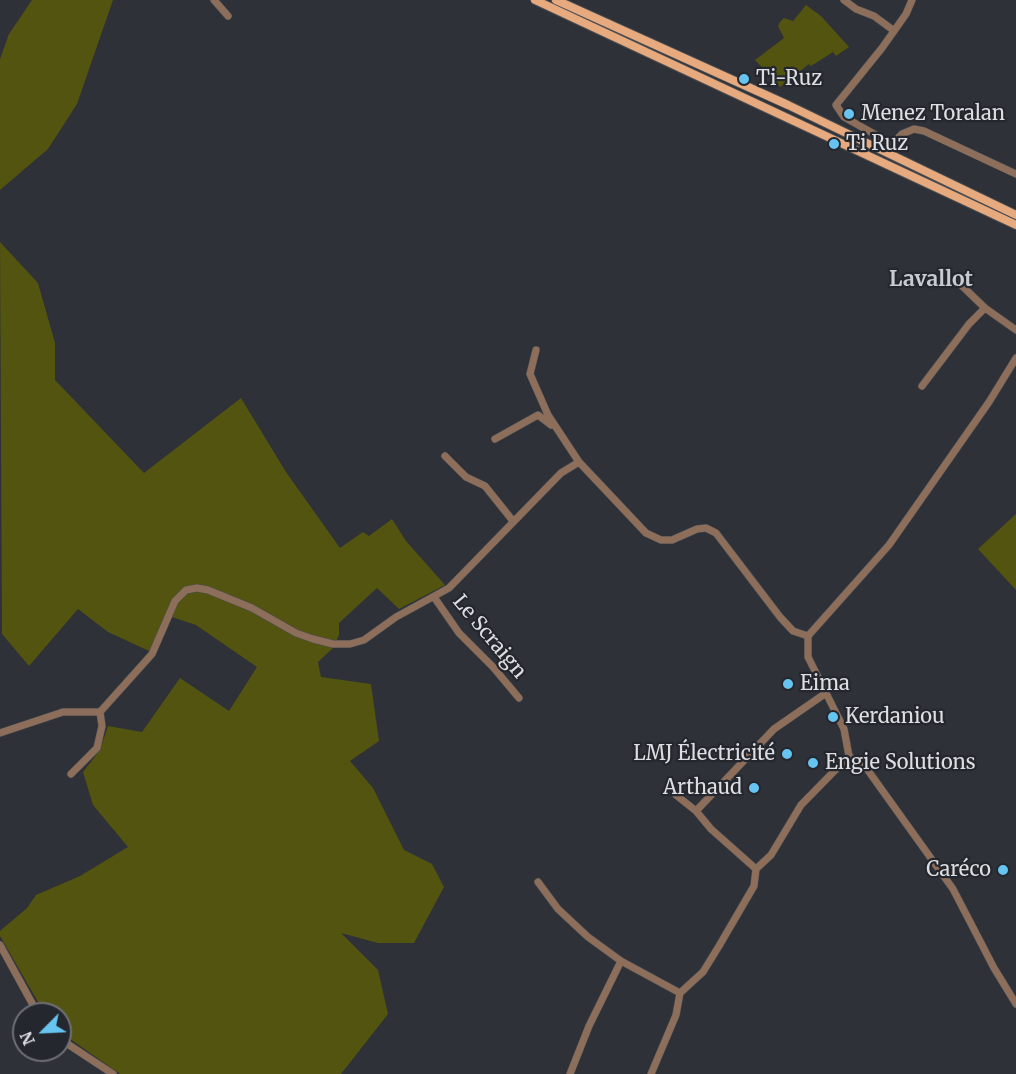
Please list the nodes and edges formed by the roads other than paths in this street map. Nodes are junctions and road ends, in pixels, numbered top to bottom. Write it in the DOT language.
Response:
graph roads {
  1 [pos="214,0"];
  2 [pos="535,0"];
  3 [pos="556,0"];
  4 [pos="844,0"];
  5 [pos="912,0"];
  6 [pos="228,16"];
  7 [pos="893,30"];
  8 [pos="856,123"];
  9 [pos="849,134"];
  10 [pos="891,149"];
  11 [pos="869,156"];
  12 [pos="1016,174"];
  13 [pos="1016,215"];
  14 [pos="1016,225"];
  15 [pos="957,281"];
  16 [pos="985,308"];
  17 [pos="1016,330"];
  18 [pos="536,350"];
  19 [pos="1016,360"];
  20 [pos="922,386"];
  21 [pos="558,430"];
  22 [pos="495,439"];
  23 [pos="445,456"];
  24 [pos="579,462"];
  25 [pos="934,482"];
  26 [pos="941,488"];
  27 [pos="513,521"];
  28 [pos="434,597"];
  29 [pos="808,636"];
  30 [pos="826,693"];
  31 [pos="519,698"];
  32 [pos="99,712"];
  33 [pos="0,732"];
  34 [pos="849,756"];
  35 [pos="71,774"];
  36 [pos="676,795"];
  37 [pos="696,811"];
  38 [pos="756,869"];
  39 [pos="538,882"];
  40 [pos="0,945"];
  41 [pos="621,961"];
  42 [pos="680,993"];
  43 [pos="31,1002"];
  44 [pos="1016,1004"];
  45 [pos="72,1048"];
  46 [pos="113,1074"];
  47 [pos="570,1074"];
  48 [pos="651,1074"];
  1 -- 6 [label="street"];
  2 -- 11 [label="main road"];
  3 -- 9 [label="main road"];
  4 -- 7 [label="street"];
  5 -- 7 [label="street"];
  7 -- 8 [label="street"];
  8 -- 9 [label="street"];
  8 -- 10 [label="street"];
  9 -- 10 [label="main road"];
  10 -- 11 [label="street"];
  10 -- 12 [label="street"];
  10 -- 13 [label="main road"];
  11 -- 14 [label="main road"];
  15 -- 16 [label="street"];
  16 -- 17 [label="street"];
  16 -- 20 [label="street"];
  18 -- 21 [label="street"];
  19 -- 25 [label="street"];
  21 -- 22 [label="street"];
  21 -- 24 [label="street"];
  23 -- 27 [label="street"];
  24 -- 27 [label="street"];
  24 -- 29 [label="street"];
  25 -- 26 [label="street"];
  25 -- 29 [label="street"];
  27 -- 28 [label="street"];
  28 -- 31 [label="street, Le Scraign"];
  28 -- 32 [label="street"];
  29 -- 30 [label="street"];
  30 -- 34 [label="street"];
  30 -- 37 [label="street"];
  32 -- 33 [label="street"];
  32 -- 35 [label="street"];
  34 -- 38 [label="street"];
  34 -- 44 [label="street"];
  36 -- 37 [label="street"];
  37 -- 38 [label="street"];
  38 -- 42 [label="street"];
  39 -- 41 [label="street"];
  40 -- 43 [label="street"];
  41 -- 42 [label="street"];
  41 -- 47 [label="street"];
  42 -- 48 [label="street"];
  45 -- 46 [label="street"];
}
